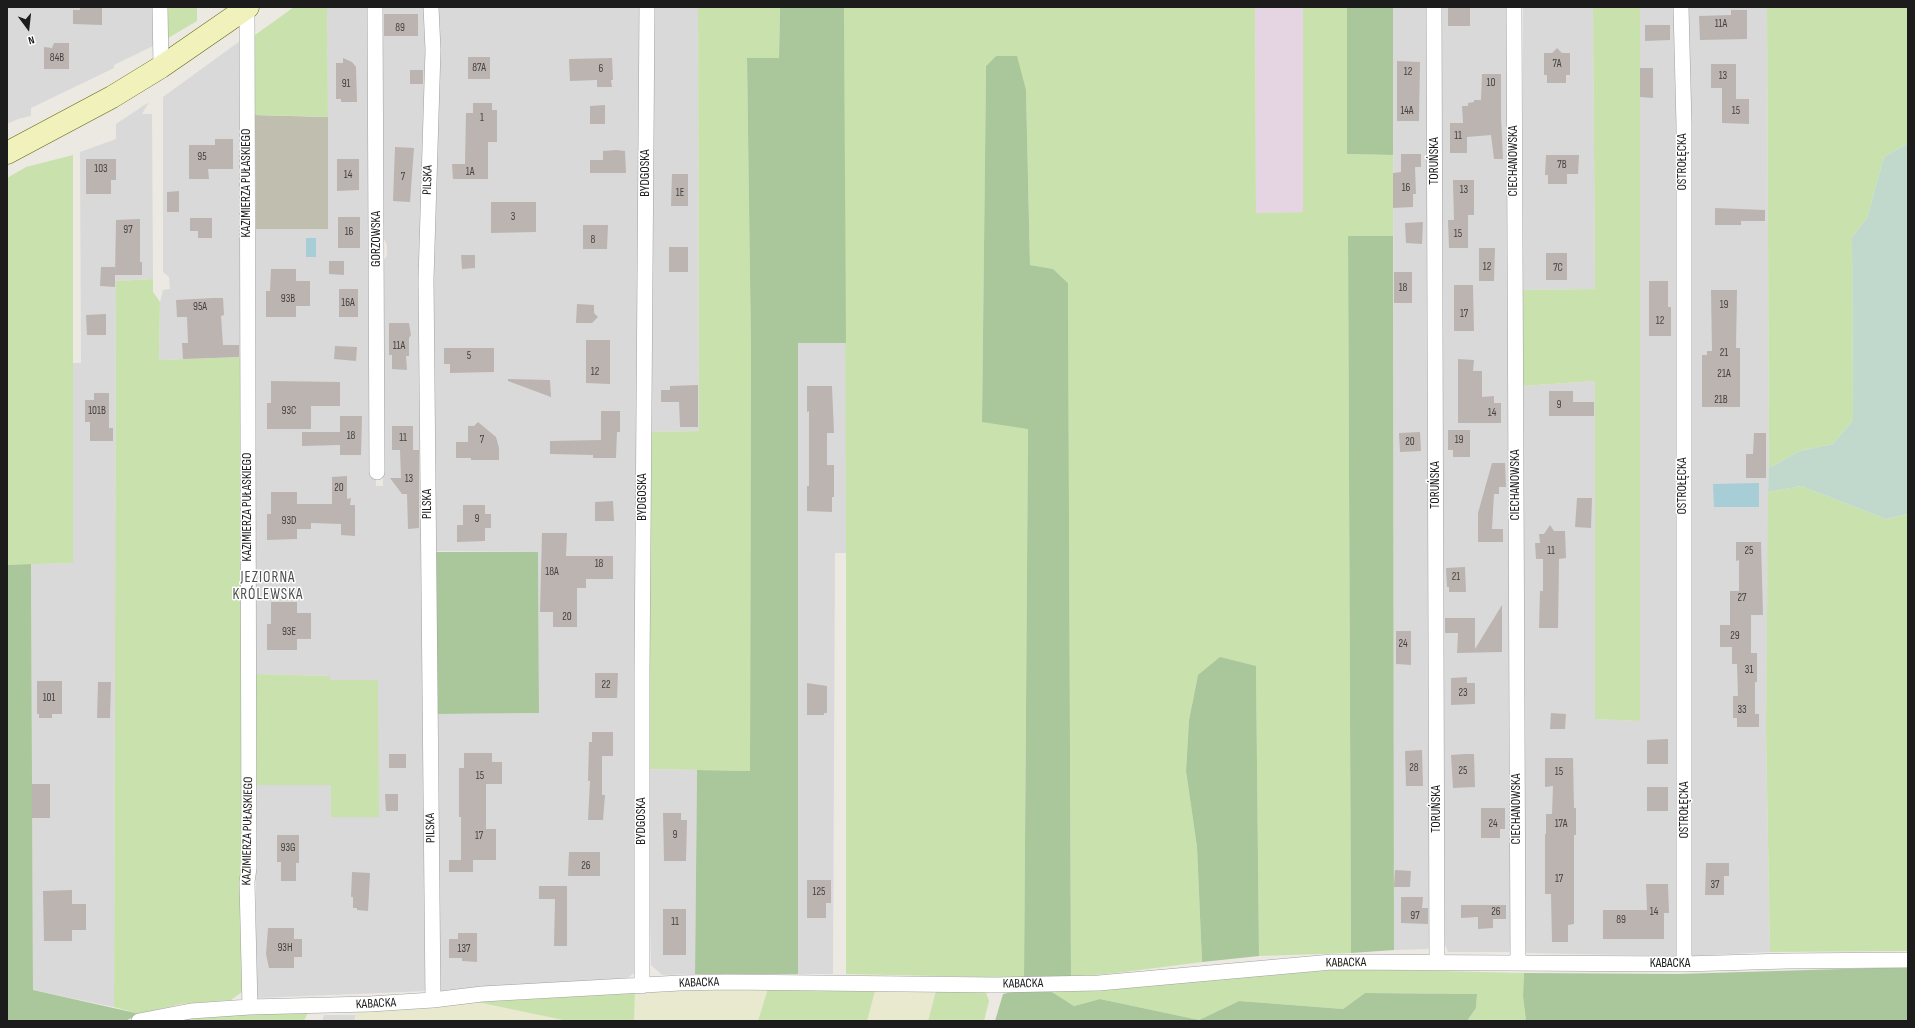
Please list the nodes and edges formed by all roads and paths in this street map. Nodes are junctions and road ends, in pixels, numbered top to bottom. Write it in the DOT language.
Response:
graph roads {
  1 [pos="160,7"];
  2 [pos="248,7"];
  3 [pos="375,7"];
  4 [pos="431,7"];
  5 [pos="647,7"];
  6 [pos="1434,7"];
  7 [pos="1514,7"];
  8 [pos="1681,7"];
  9 [pos="161,67"];
  10 [pos="7,154"];
  11 [pos="377,472"];
  12 [pos="1908,960"];
  13 [pos="1437,963"];
  14 [pos="1518,963"];
  15 [pos="1684,964"];
  16 [pos="642,986"];
  17 [pos="434,1000"];
  18 [pos="250,1007"];
  19 [pos="139,1021"];
  1 -- 9 [label="street"];
  2 -- 9 [label="main road, KAZIMIERZA PUŁASKIEGO"];
  2 -- 18 [label="street, KAZIMIERZA PUŁASKIEGO"];
  3 -- 11 [label="street, GORZOWSKA"];
  4 -- 17 [label="street, PILSKA"];
  5 -- 16 [label="street, BYDGOSKA"];
  6 -- 13 [label="street, TORUŃSKA"];
  7 -- 14 [label="street, CIECHANOWSKA"];
  8 -- 15 [label="street, OSTROŁĘCKA"];
  9 -- 10 [label="main road, KAZIMIERZA PUŁASKIEGO"];
  12 -- 15 [label="street, KABACKA"];
  13 -- 14 [label="street, KABACKA"];
  13 -- 16 [label="street, KABACKA"];
  14 -- 15 [label="street, KABACKA"];
  16 -- 17 [label="street, KABACKA"];
  17 -- 18 [label="street, KABACKA"];
  18 -- 19 [label="street, KABACKA"];
}
